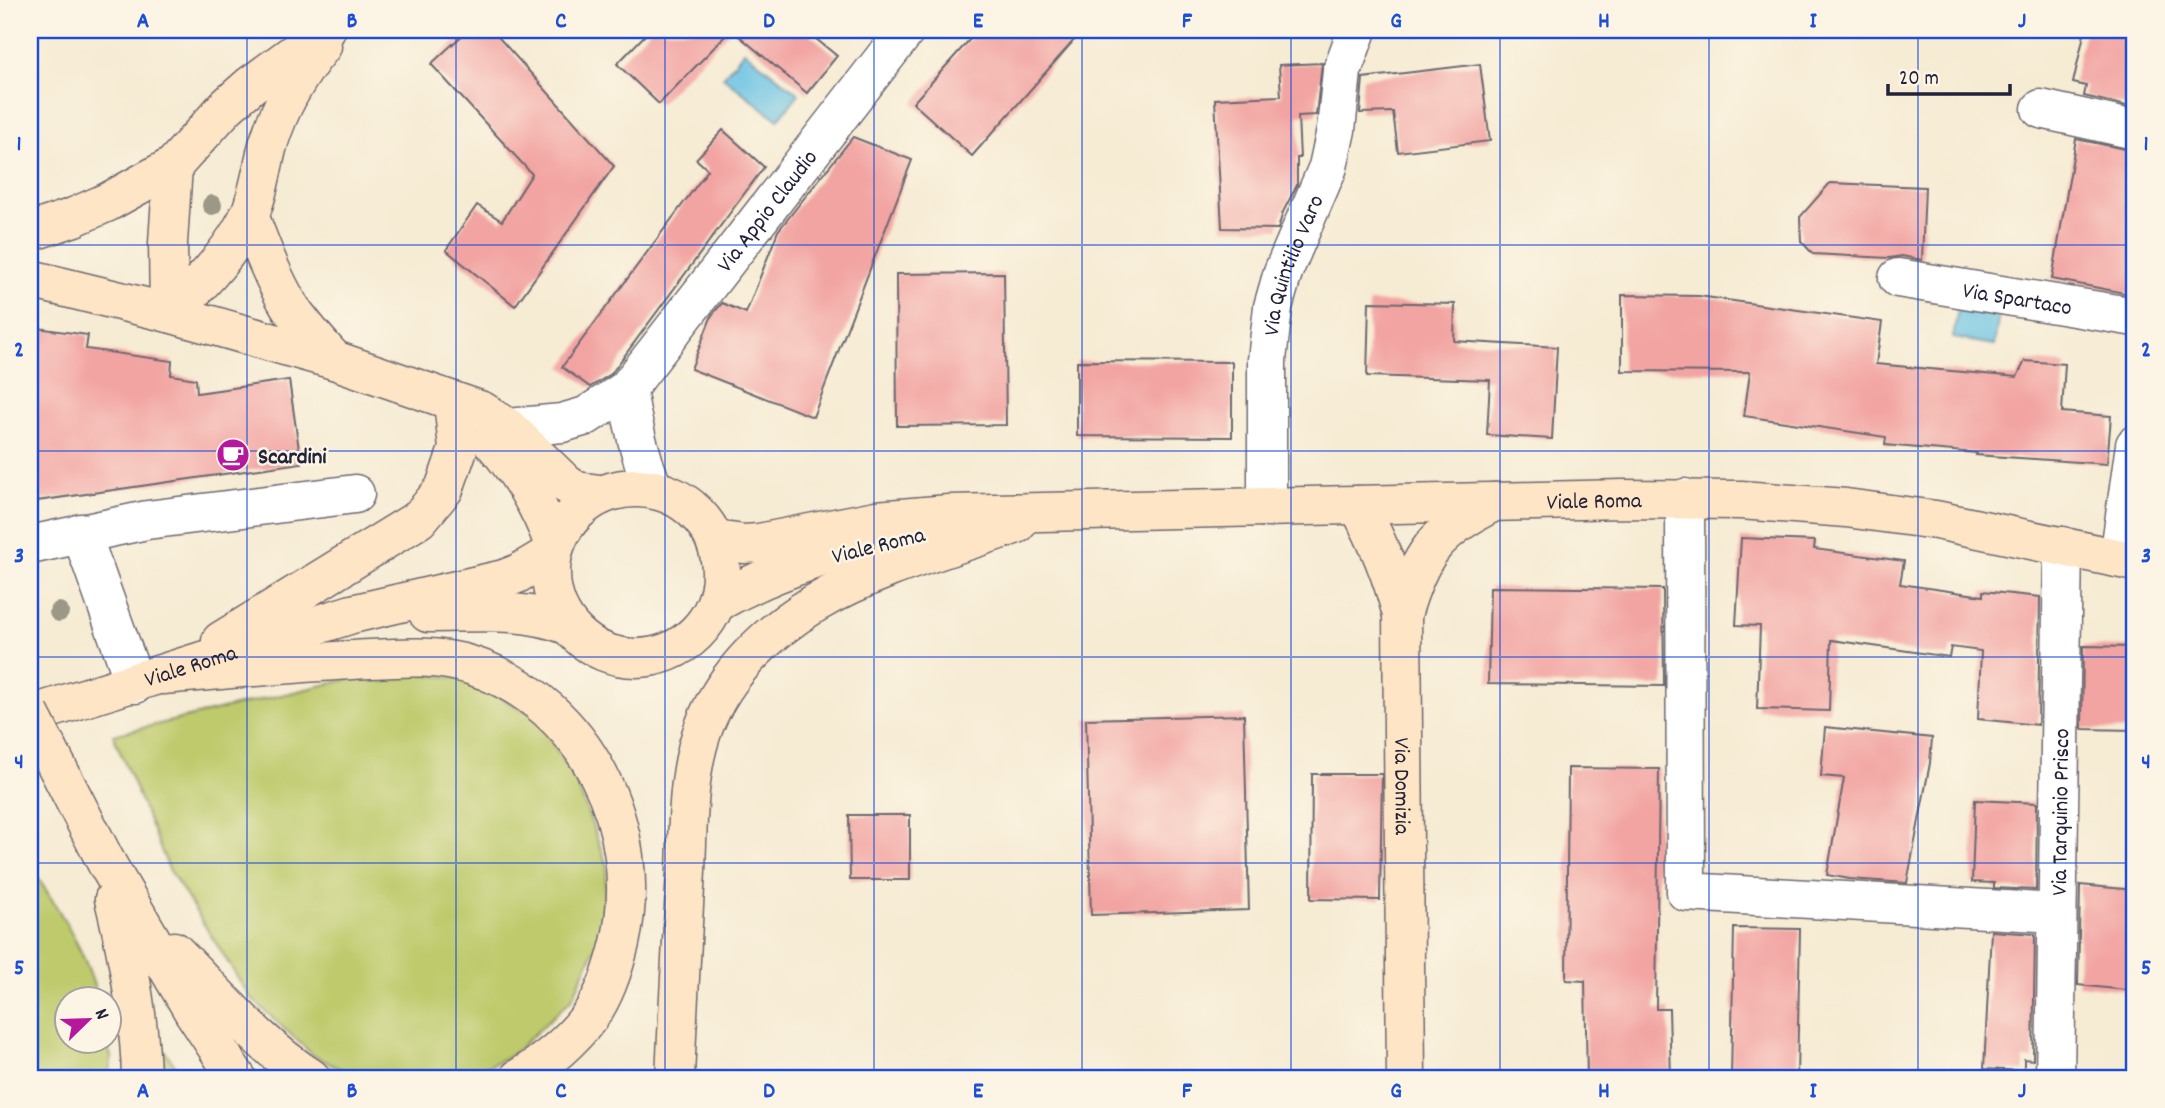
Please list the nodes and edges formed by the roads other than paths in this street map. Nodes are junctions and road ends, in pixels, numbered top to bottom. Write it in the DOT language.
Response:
graph roads {
  1 [pos="326,30"];
  2 [pos="337,30"];
  3 [pos="906,30"];
  4 [pos="1357,30"];
  5 [pos="2041,109"];
  6 [pos="2135,130"];
  7 [pos="173,166"];
  8 [pos="249,215"];
  9 [pos="30,232"];
  10 [pos="1898,278"];
  11 [pos="30,279"];
  12 [pos="169,313"];
  13 [pos="2135,317"];
  14 [pos="334,360"];
  15 [pos="627,389"];
  16 [pos="453,401"];
  17 [pos="508,428"];
  18 [pos="2135,445"];
  19 [pos="653,489"];
  20 [pos="355,494"];
  21 [pos="600,495"];
  22 [pos="1685,498"];
  23 [pos="1496,502"];
  24 [pos="1359,506"];
  25 [pos="1267,508"];
  26 [pos="1048,513"];
  27 [pos="81,533"];
  28 [pos="715,540"];
  29 [pos="30,545"];
  30 [pos="2063,546"];
  31 [pos="553,549"];
  32 [pos="2127,560"];
  33 [pos="716,603"];
  34 [pos="352,614"];
  35 [pos="1402,615"];
  36 [pos="568,625"];
  37 [pos="149,679"];
  38 [pos="30,715"];
  39 [pos="106,862"];
  40 [pos="131,908"];
  41 [pos="2057,913"];
  42 [pos="141,1078"];
  43 [pos="237,1078"];
  44 [pos="311,1078"];
  45 [pos="519,1078"];
  46 [pos="674,1078"];
  47 [pos="1406,1078"];
  48 [pos="2054,1078"];
  1 -- 7 [label="street"];
  2 -- 8 [label="street"];
  3 -- 15 [label="street, Via Appio Claudio"];
  4 -- 25 [label="street, Via Quintilio Varo"];
  5 -- 6 [label="street"];
  7 -- 9 [label="street"];
  7 -- 12 [label="street"];
  8 -- 12 [label="street"];
  8 -- 14 [label="street"];
  10 -- 13 [label="street, Via Spartaco"];
  11 -- 12 [label="street"];
  12 -- 14 [label="street"];
  14 -- 16 [label="street"];
  15 -- 17 [label="street, Via Appio Claudio"];
  15 -- 19 [label="street"];
  16 -- 17 [label="street"];
  16 -- 31 [label="street"];
  16 -- 37 [label="street"];
  17 -- 21 [label="street"];
  18 -- 32 [label="street"];
  19 -- 21 [label="street"];
  19 -- 28 [label="street"];
  20 -- 27 [label="street"];
  21 -- 31 [label="street"];
  22 -- 23 [label="street, Viale Roma"];
  22 -- 30 [label="street, Viale Roma"];
  22 -- 41 [label="street"];
  23 -- 24 [label="street, Viale Roma"];
  23 -- 35 [label="street"];
  24 -- 25 [label="street, Viale Roma"];
  24 -- 35 [label="street, Via Domizia"];
  25 -- 26 [label="street, Viale Roma"];
  26 -- 28 [label="street, Viale Roma"];
  26 -- 33 [label="street, Viale Roma"];
  26 -- 46 [label="street"];
  27 -- 29 [label="street"];
  27 -- 37 [label="street"];
  28 -- 33 [label="street"];
  30 -- 32 [label="street, Viale Roma"];
  30 -- 41 [label="street, Via Tarquinio Prisco"];
  31 -- 34 [label="street, Viale Roma"];
  31 -- 36 [label="street"];
  33 -- 36 [label="street"];
  34 -- 36 [label="street, Viale Roma"];
  34 -- 37 [label="street, Viale Roma"];
  35 -- 47 [label="street, Via Domizia"];
  37 -- 38 [label="street, Viale Roma"];
  37 -- 45 [label="street"];
  38 -- 39 [label="street, bridge"];
  39 -- 40 [label="street"];
  39 -- 42 [label="street"];
  40 -- 43 [label="street"];
  40 -- 44 [label="street"];
  41 -- 48 [label="street, Via Tarquinio Prisco"];
}
